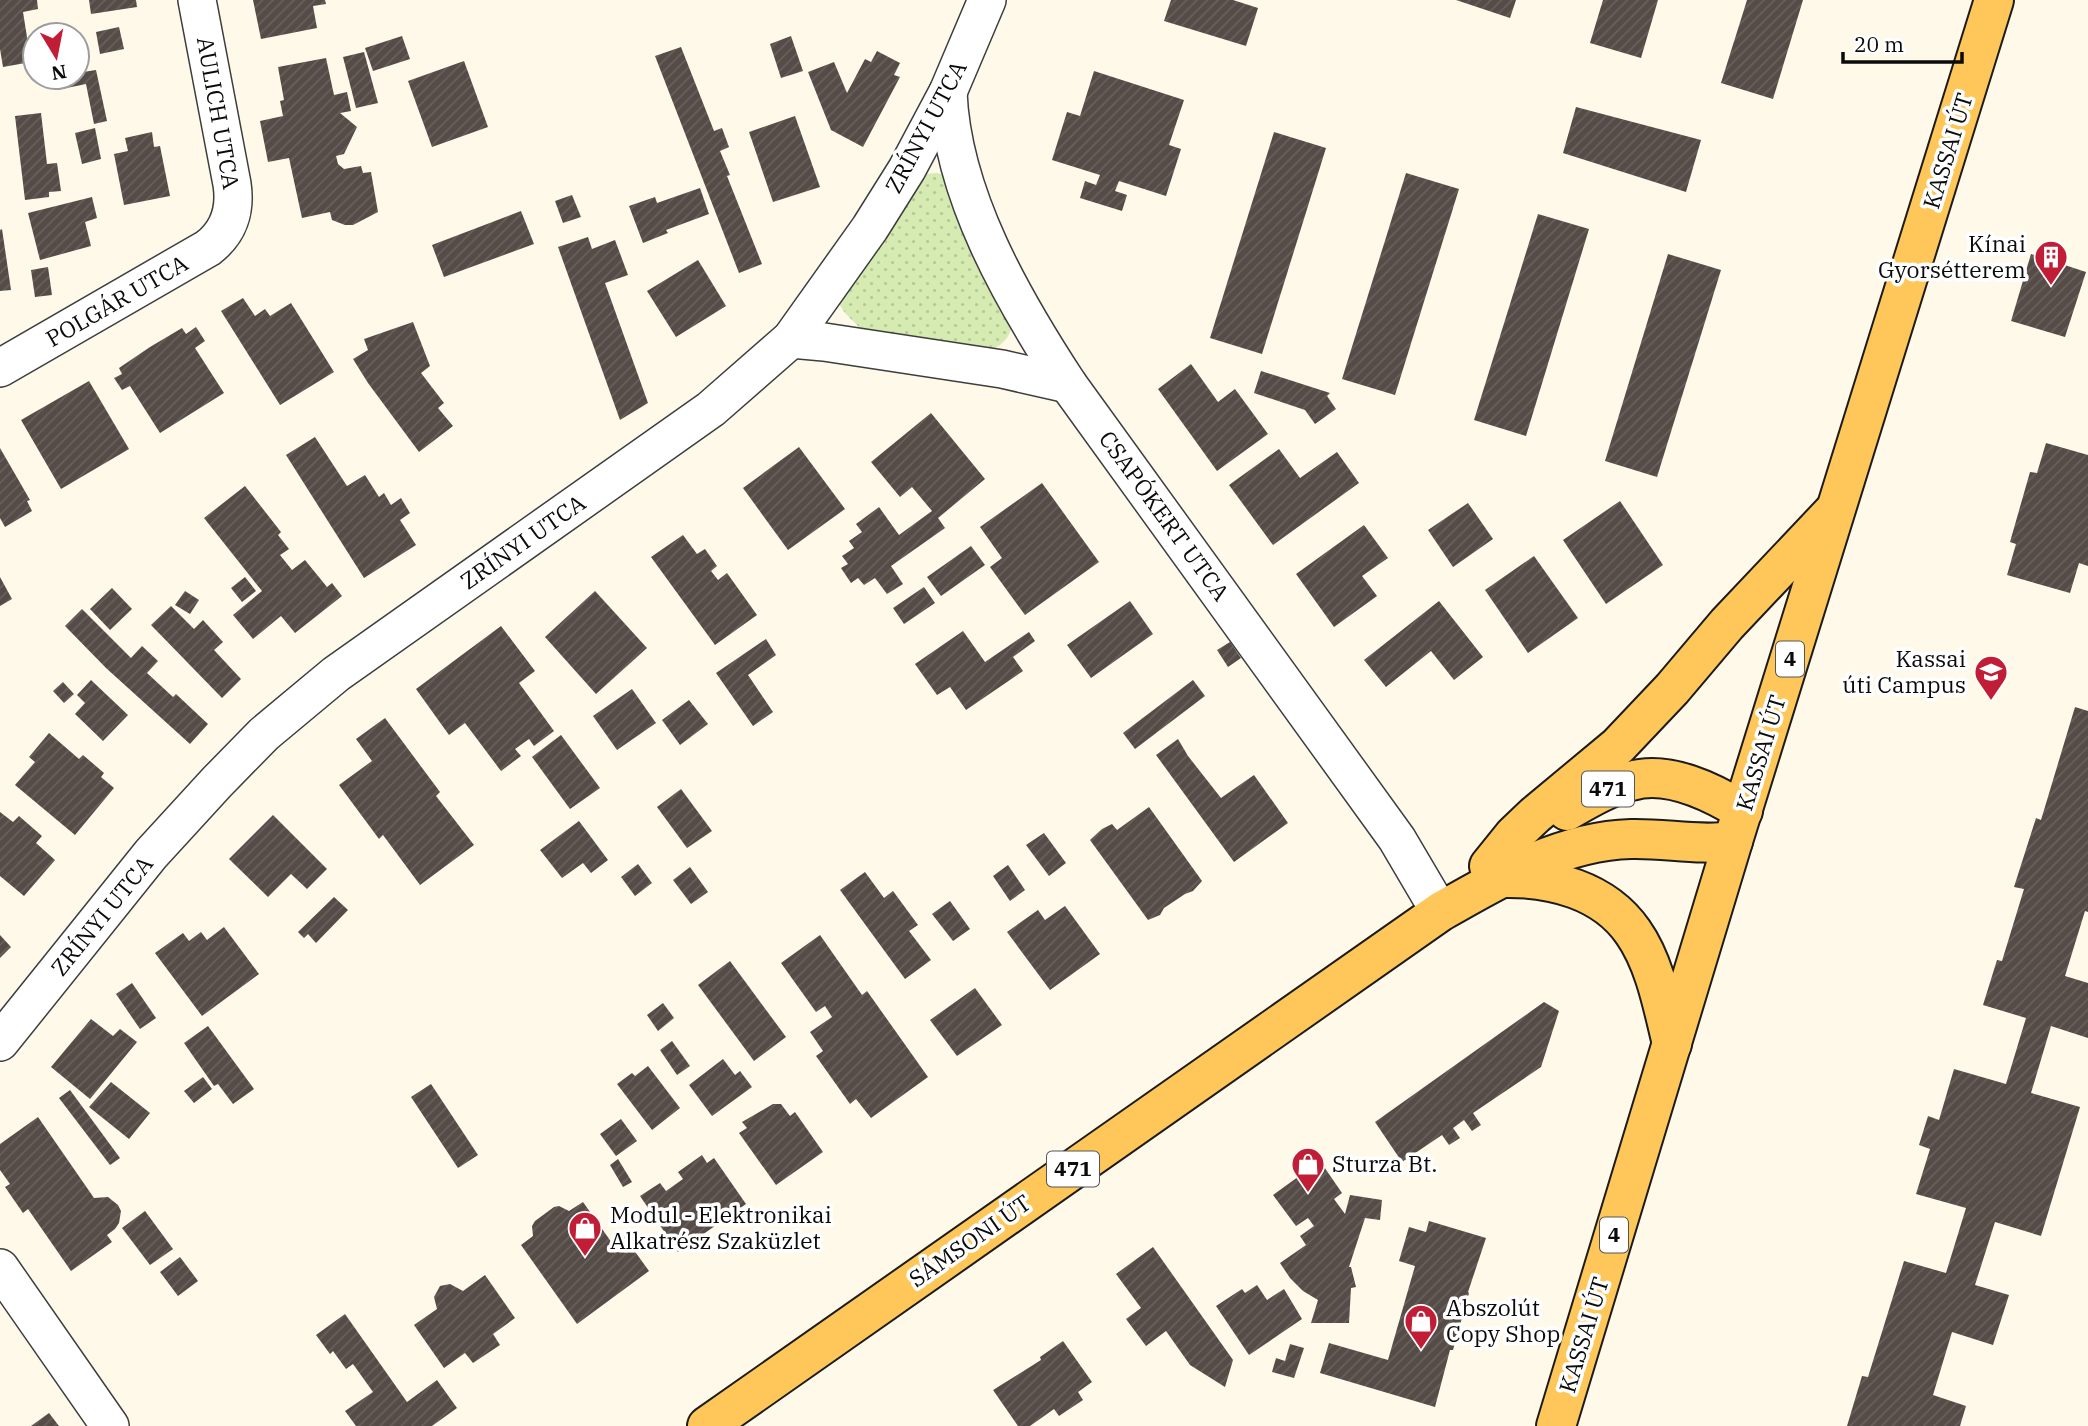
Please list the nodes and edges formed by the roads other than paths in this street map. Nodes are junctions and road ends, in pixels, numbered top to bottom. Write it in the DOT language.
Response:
graph roads {
  1 [pos="197,0"];
  2 [pos="987,0"];
  3 [pos="1994,0"];
  4 [pos="948,92"];
  5 [pos="228,226"];
  6 [pos="791,339"];
  7 [pos="0,368"];
  8 [pos="1068,384"];
  9 [pos="1838,506"];
  10 [pos="1738,826"];
  11 [pos="1494,872"];
  12 [pos="1440,912"];
  13 [pos="0,1042"];
  14 [pos="1672,1044"];
  15 [pos="0,1268"];
  16 [pos="110,1426"];
  17 [pos="706,1426"];
  18 [pos="1556,1426"];
  1 -- 5 [label="street, AULICH UTCA"];
  2 -- 4 [label="street, ZRÍNYI UTCA"];
  3 -- 9 [label="main road, KASSAI ÚT / 4"];
  4 -- 6 [label="street, ZRÍNYI UTCA"];
  4 -- 8 [label="street, CSAPÓKERT UTCA"];
  5 -- 7 [label="street, POLGÁR UTCA"];
  6 -- 8 [label="street"];
  6 -- 13 [label="street, ZRÍNYI UTCA"];
  8 -- 12 [label="street, CSAPÓKERT UTCA"];
  9 -- 10 [label="main road, KASSAI ÚT / 4"];
  9 -- 11 [label="main road"];
  10 -- 11 [label="main road, SÁMSONI ÚT / 471"];
  10 -- 11 [label="main road, SÁMSONI ÚT / 471"];
  10 -- 14 [label="main road, KASSAI ÚT / 4"];
  11 -- 12 [label="main road, SÁMSONI ÚT / 471"];
  11 -- 14 [label="main road"];
  12 -- 17 [label="main road, SÁMSONI ÚT / 471"];
  14 -- 18 [label="main road, KASSAI ÚT / 4"];
  15 -- 16 [label="street"];
}
